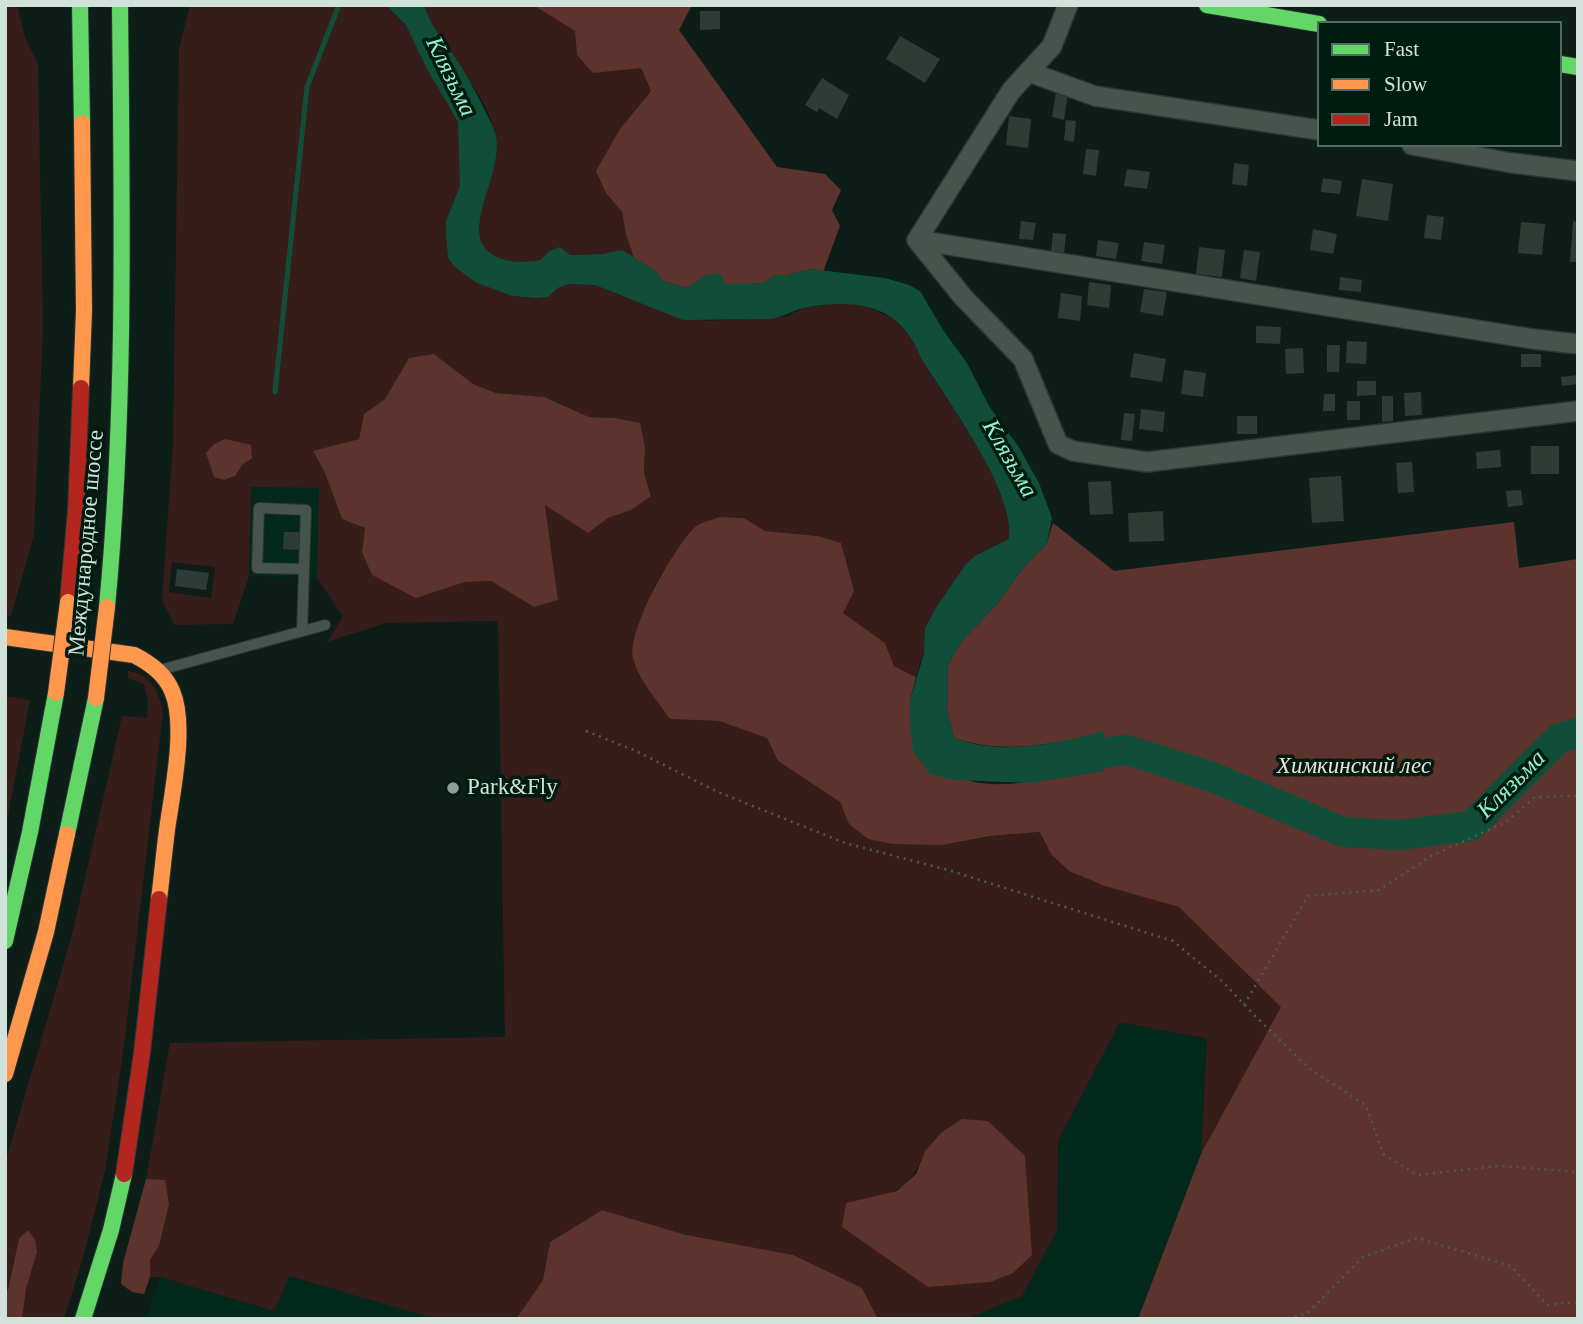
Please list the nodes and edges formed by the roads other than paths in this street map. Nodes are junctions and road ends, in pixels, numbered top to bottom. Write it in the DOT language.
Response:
graph roads {
  1 [pos="80,5"];
  2 [pos="120,5"];
  3 [pos="1068,5"];
  4 [pos="1207,5"];
  5 [pos="1317,24"];
  6 [pos="1029,72"];
  7 [pos="1317,130"];
  8 [pos="1423,147"];
  9 [pos="1578,171"];
  10 [pos="917,240"];
  11 [pos="1578,344"];
  12 [pos="1578,411"];
  13 [pos="304,569"];
  14 [pos="325,625"];
  15 [pos="302,631"];
  16 [pos="5,636"];
  17 [pos="158,670"];
  18 [pos="5,942"];
  19 [pos="5,1074"];
  20 [pos="83,1319"];
  1 -- 18 [label="main road, Международное шоссе, bridge"];
  2 -- 19 [label="main road, Международное шоссе, bridge"];
  3 -- 6 [label="street"];
  4 -- 5 [label="main road"];
  6 -- 7 [label="street"];
  6 -- 10 [label="street"];
  8 -- 9 [label="street"];
  10 -- 11 [label="street"];
  10 -- 12 [label="street"];
  13 -- 13 [label="lane"];
  13 -- 15 [label="lane"];
  14 -- 15 [label="lane"];
  15 -- 17 [label="lane"];
  16 -- 17 [label="main road"];
  17 -- 20 [label="main road"];
}
